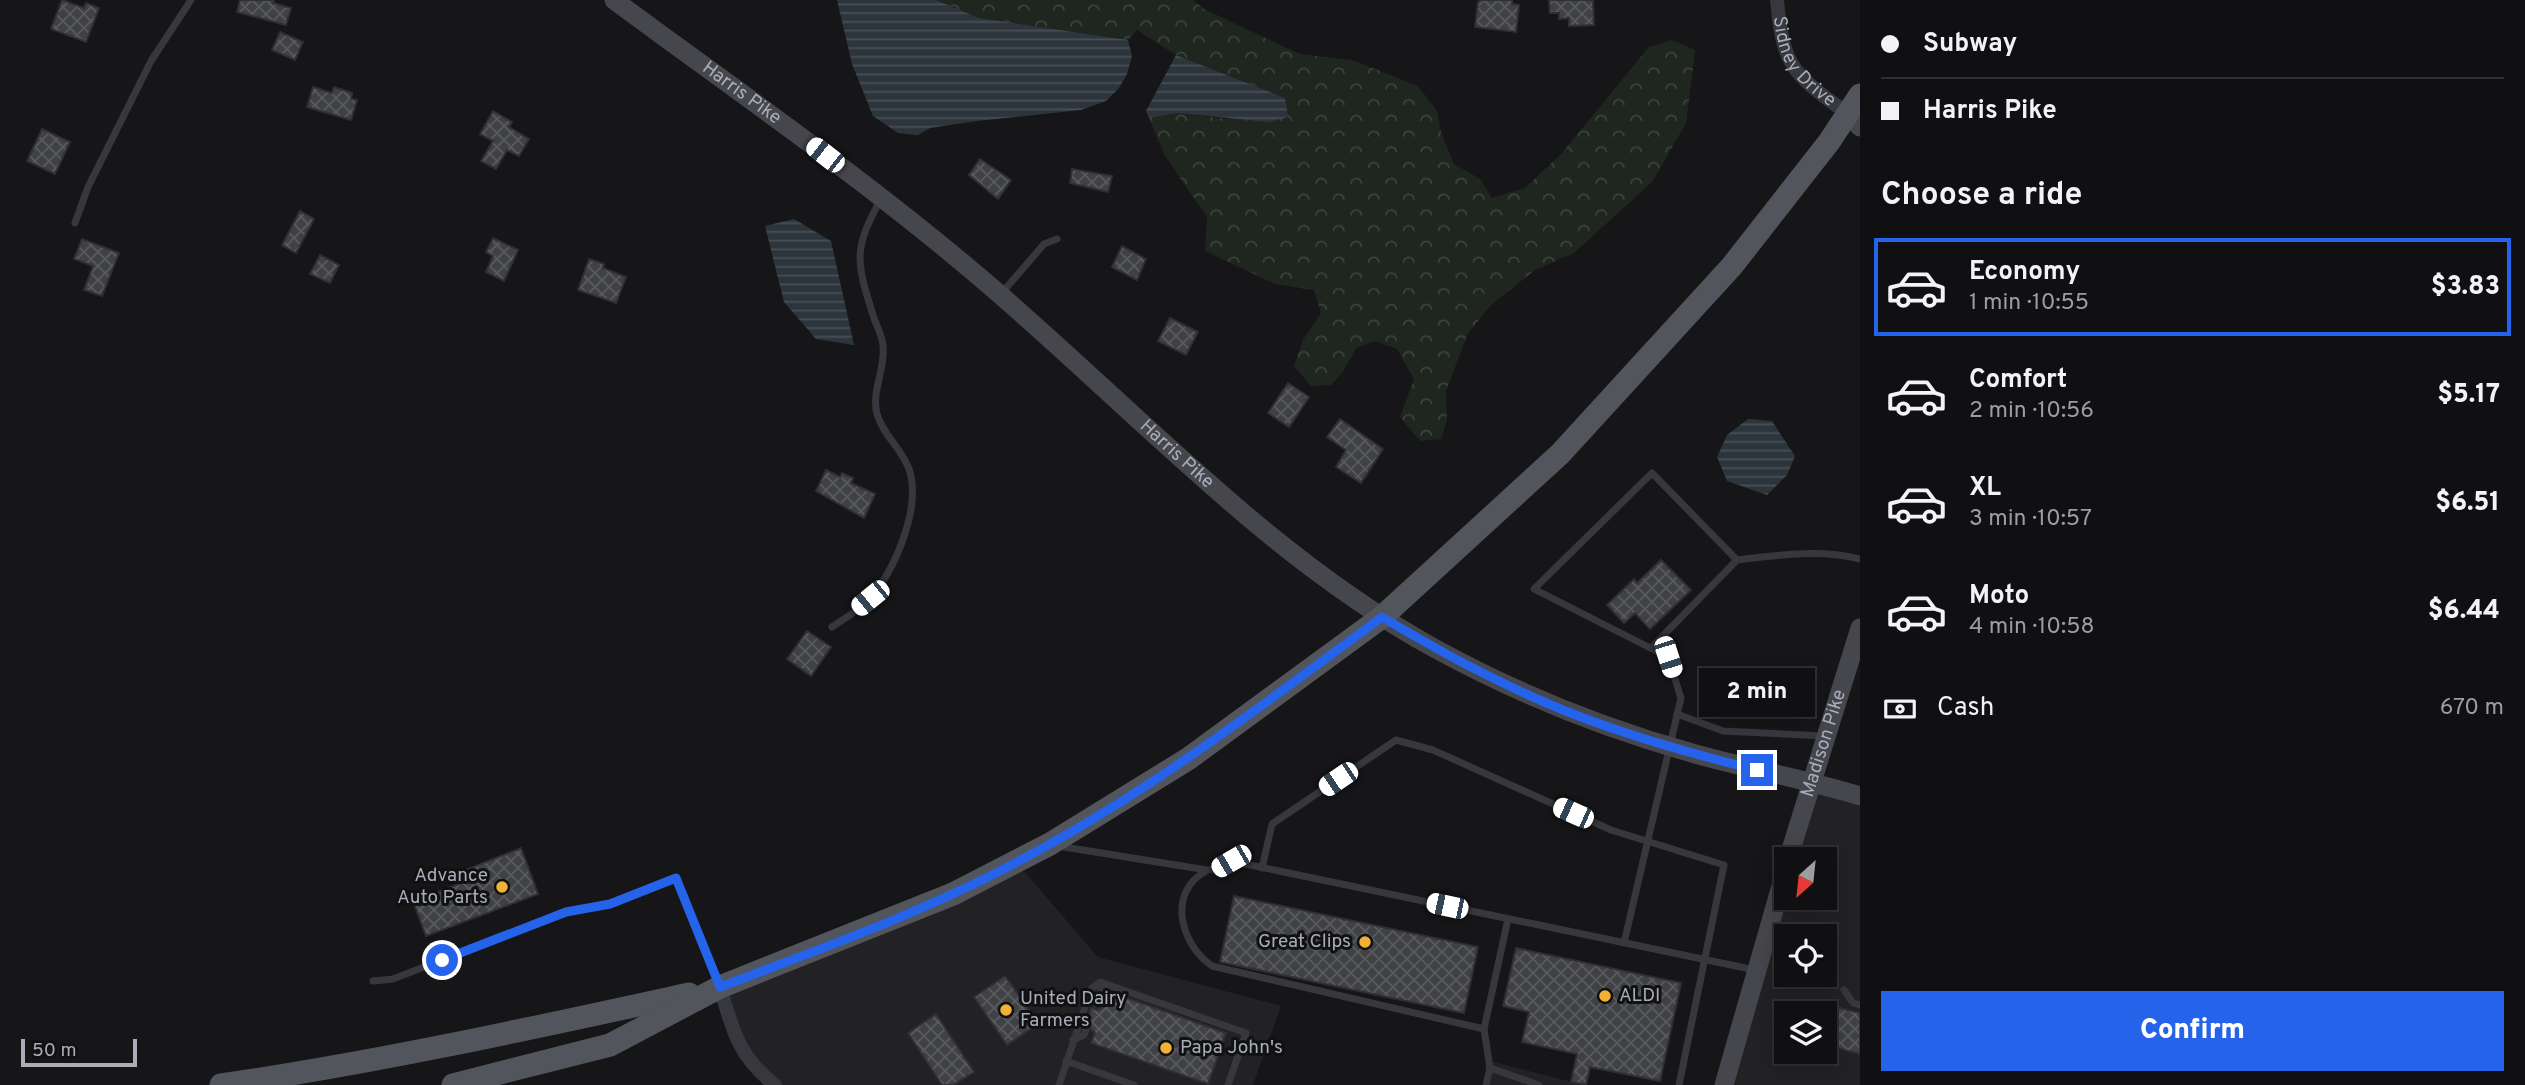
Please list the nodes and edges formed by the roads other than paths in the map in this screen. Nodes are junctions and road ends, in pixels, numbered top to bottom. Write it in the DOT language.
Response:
graph roads {
  1 [pos="191,0"];
  2 [pos="614,0"];
  3 [pos="1777,0"];
  4 [pos="1857,113"];
  5 [pos="882,198"];
  6 [pos="75,223"];
  7 [pos="1057,239"];
  8 [pos="1000,295"];
  9 [pos="1860,559"];
  10 [pos="1737,560"];
  11 [pos="1382,617"];
  12 [pos="832,627"];
  13 [pos="1860,628"];
  14 [pos="1651,648"];
  15 [pos="1677,714"];
  16 [pos="1826,736"];
  17 [pos="1669,746"];
  18 [pos="1811,782"];
  19 [pos="1860,796"];
  20 [pos="1647,841"];
  21 [pos="1050,844"];
  22 [pos="1792,847"];
  23 [pos="1262,868"];
  24 [pos="1207,870"];
  25 [pos="1774,908"];
  26 [pos="1508,919"];
  27 [pos="1625,943"];
  28 [pos="1707,960"];
  29 [pos="1755,970"];
  30 [pos="373,981"];
  31 [pos="1103,983"];
  32 [pos="720,987"];
  33 [pos="1844,990"];
  34 [pos="1096,1004"];
  35 [pos="1860,1005"];
  36 [pos="1484,1029"];
  37 [pos="1086,1030"];
  38 [pos="1073,1040"];
  39 [pos="1066,1062"];
  40 [pos="1490,1068"];
  41 [pos="221,1085"];
  42 [pos="453,1085"];
  43 [pos="775,1085"];
  44 [pos="1059,1085"];
  45 [pos="1134,1085"];
  46 [pos="1228,1085"];
  47 [pos="1486,1085"];
  48 [pos="1539,1085"];
  49 [pos="1679,1085"];
  50 [pos="1724,1085"];
  1 -- 6 [label="lane"];
  2 -- 5 [label="main road, Harris Pike"];
  3 -- 4 [label="street, Sidney Drive"];
  4 -- 11 [label="main road"];
  5 -- 8 [label="main road, Harris Pike"];
  5 -- 12 [label="lane"];
  7 -- 8 [label="lane"];
  8 -- 11 [label="main road, Harris Pike"];
  9 -- 10 [label="lane"];
  10 -- 14 [label="lane"];
  10 -- 14 [label="lane"];
  11 -- 17 [label="main road, Harris Pike"];
  11 -- 21 [label="main road"];
  13 -- 16 [label="main road, Madison Pike"];
  14 -- 15 [label="lane"];
  15 -- 16 [label="lane"];
  15 -- 17 [label="lane"];
  16 -- 18 [label="main road, Madison Pike"];
  17 -- 18 [label="main road, Harris Pike"];
  17 -- 20 [label="lane"];
  18 -- 19 [label="main road, Harris Pike"];
  18 -- 22 [label="main road, Madison Pike"];
  20 -- 23 [label="lane"];
  20 -- 27 [label="lane"];
  20 -- 28 [label="lane"];
  21 -- 24 [label="lane"];
  21 -- 32 [label="main road"];
  23 -- 24 [label="lane"];
  23 -- 26 [label="lane"];
  24 -- 36 [label="lane"];
  25 -- 29 [label="main road"];
  26 -- 27 [label="lane"];
  26 -- 36 [label="lane"];
  27 -- 28 [label="lane"];
  28 -- 29 [label="lane"];
  28 -- 49 [label="lane"];
  29 -- 50 [label="main road"];
  30 -- 32 [label="lane"];
  31 -- 34 [label="lane"];
  31 -- 38 [label="lane"];
  31 -- 46 [label="lane"];
  32 -- 41 [label="main road"];
  32 -- 42 [label="main road"];
  32 -- 43 [label="street"];
  33 -- 35 [label="lane"];
  36 -- 40 [label="lane"];
  37 -- 38 [label="lane"];
  38 -- 39 [label="lane"];
  39 -- 44 [label="lane"];
  39 -- 45 [label="lane"];
  40 -- 47 [label="lane"];
  40 -- 48 [label="lane"];
}
